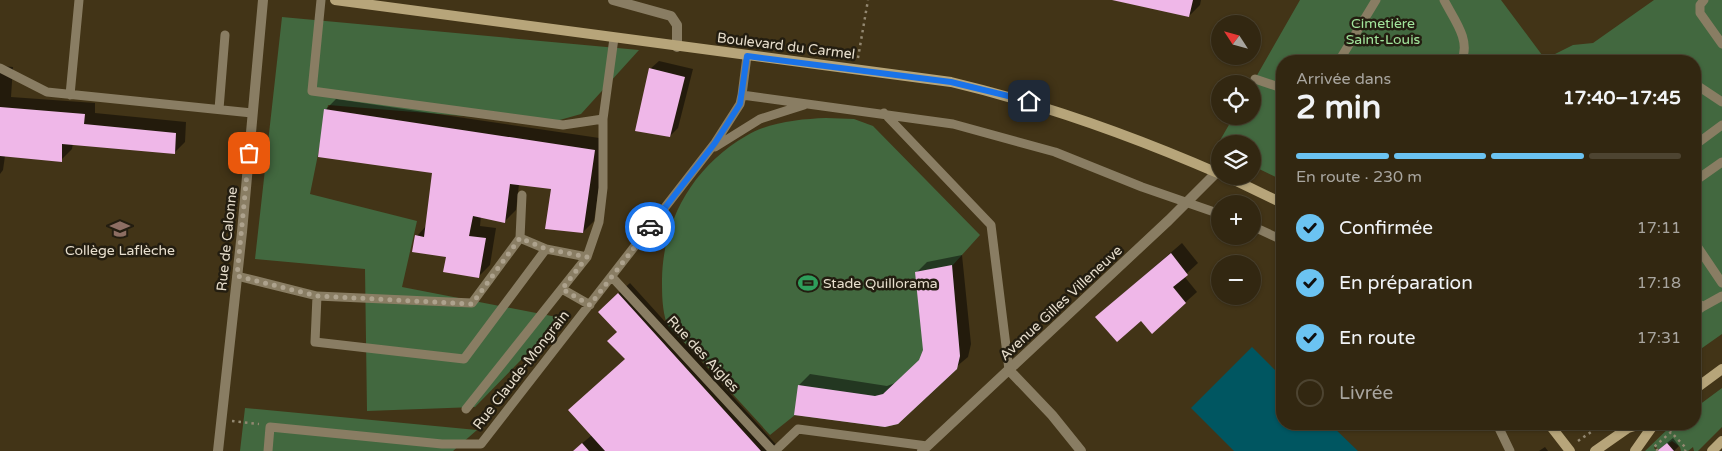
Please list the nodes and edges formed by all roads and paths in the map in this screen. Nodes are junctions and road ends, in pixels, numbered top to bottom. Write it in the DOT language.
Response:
graph roads {
  1 [pos="79,0"];
  2 [pos="263,0"];
  3 [pos="321,0"];
  4 [pos="335,0"];
  5 [pos="613,0"];
  6 [pos="868,0"];
  7 [pos="1376,0"];
  8 [pos="1444,0"];
  9 [pos="1704,0"];
  10 [pos="225,35"];
  11 [pos="614,38"];
  12 [pos="1722,44"];
  13 [pos="677,47"];
  14 [pos="1343,55"];
  15 [pos="1464,55"];
  16 [pos="747,56"];
  17 [pos="0,68"];
  18 [pos="856,68"];
  19 [pos="1261,81"];
  20 [pos="1276,86"];
  21 [pos="1701,88"];
  22 [pos="70,95"];
  23 [pos="742,95"];
  24 [pos="1722,102"];
  25 [pos="812,104"];
  26 [pos="218,109"];
  27 [pos="252,113"];
  28 [pos="884,114"];
  29 [pos="603,119"];
  30 [pos="1722,125"];
  31 [pos="1701,140"];
  32 [pos="706,154"];
  33 [pos="1722,162"];
  34 [pos="1211,170"];
  35 [pos="1701,177"];
  36 [pos="1211,182"];
  37 [pos="1244,185"];
  38 [pos="522,195"];
  39 [pos="1276,200"];
  40 [pos="1186,203"];
  41 [pos="1211,211"];
  42 [pos="1261,230"];
  43 [pos="1276,237"];
  44 [pos="520,238"];
  45 [pos="546,249"];
  46 [pos="1701,252"];
  47 [pos="587,257"];
  48 [pos="237,276"];
  49 [pos="612,276"];
  50 [pos="1722,283"];
  51 [pos="562,289"];
  52 [pos="317,296"];
  53 [pos="1720,302"];
  54 [pos="590,305"];
  55 [pos="1701,308"];
  56 [pos="1722,369"];
  57 [pos="1009,370"];
  58 [pos="1701,385"];
  59 [pos="466,409"];
  60 [pos="222,420"];
  61 [pos="270,427"];
  62 [pos="1500,430"];
  63 [pos="1554,430"];
  64 [pos="1625,430"];
  65 [pos="1650,430"];
  66 [pos="1722,441"];
  67 [pos="442,444"];
  68 [pos="924,448"];
  69 [pos="1658,450"];
  70 [pos="218,451"];
  71 [pos="268,451"];
  72 [pos="435,451"];
  73 [pos="774,451"];
  74 [pos="1081,451"];
  75 [pos="1510,451"];
  76 [pos="1570,451"];
  77 [pos="1595,451"];
  78 [pos="1635,451"];
  79 [pos="1685,451"];
  80 [pos="1713,451"];
  1 -- 22 [label="lane"];
  2 -- 27 [label="street, Rue de Calonne"];
  3 -- 29 [label="lane"];
  4 -- 11 [label="street, Boulevard du Carmel"];
  5 -- 13 [label="street"];
  6 -- 18 [label="path"];
  7 -- 14 [label="lane"];
  8 -- 15 [label="lane"];
  9 -- 12 [label="lane"];
  10 -- 26 [label="lane"];
  11 -- 13 [label="street, Boulevard du Carmel"];
  11 -- 29 [label="lane"];
  13 -- 16 [label="street, Boulevard du Carmel"];
  16 -- 18 [label="street, Boulevard du Carmel"];
  16 -- 23 [label="lane, Rue Claude-Mongrain"];
  17 -- 22 [label="lane"];
  18 -- 34 [label="street, Boulevard du Carmel"];
  19 -- 20 [label="lane"];
  21 -- 24 [label="lane"];
  22 -- 26 [label="lane"];
  23 -- 25 [label="lane"];
  23 -- 32 [label="lane, Rue Claude-Mongrain"];
  25 -- 28 [label="lane"];
  25 -- 32 [label="lane"];
  26 -- 27 [label="lane"];
  27 -- 48 [label="street, Rue de Calonne"];
  28 -- 40 [label="lane"];
  28 -- 57 [label="lane"];
  29 -- 47 [label="lane"];
  30 -- 31 [label="lane"];
  32 -- 49 [label="lane, Rue Claude-Mongrain"];
  33 -- 35 [label="lane"];
  36 -- 40 [label="street, Avenue Gilles Villeneuve"];
  37 -- 39 [label="street, Boulevard du Carmel"];
  38 -- 44 [label="lane"];
  40 -- 41 [label="lane"];
  40 -- 57 [label="street, Avenue Gilles Villeneuve"];
  42 -- 43 [label="lane"];
  44 -- 45 [label="lane"];
  44 -- 52 [label="lane"];
  45 -- 47 [label="lane"];
  45 -- 52 [label="lane"];
  46 -- 50 [label="lane"];
  47 -- 51 [label="lane"];
  48 -- 52 [label="lane"];
  48 -- 60 [label="street, Rue de Calonne"];
  49 -- 54 [label="lane, Rue Claude-Mongrain"];
  49 -- 73 [label="lane, Rue des Aigles"];
  51 -- 54 [label="lane"];
  51 -- 59 [label="lane"];
  53 -- 55 [label="lane"];
  54 -- 67 [label="lane, Rue Claude-Mongrain"];
  56 -- 58 [label="street"];
  57 -- 68 [label="street, Avenue Gilles Villeneuve"];
  57 -- 74 [label="street"];
  60 -- 61 [label="path"];
  60 -- 70 [label="street, Rue de Calonne"];
  61 -- 67 [label="lane"];
  61 -- 71 [label="lane"];
  62 -- 75 [label="lane"];
  63 -- 76 [label="street"];
  64 -- 77 [label="street"];
  65 -- 78 [label="street"];
  66 -- 80 [label="street"];
  67 -- 72 [label="lane"];
  68 -- 73 [label="lane"];
  69 -- 79 [label="path"];
}
